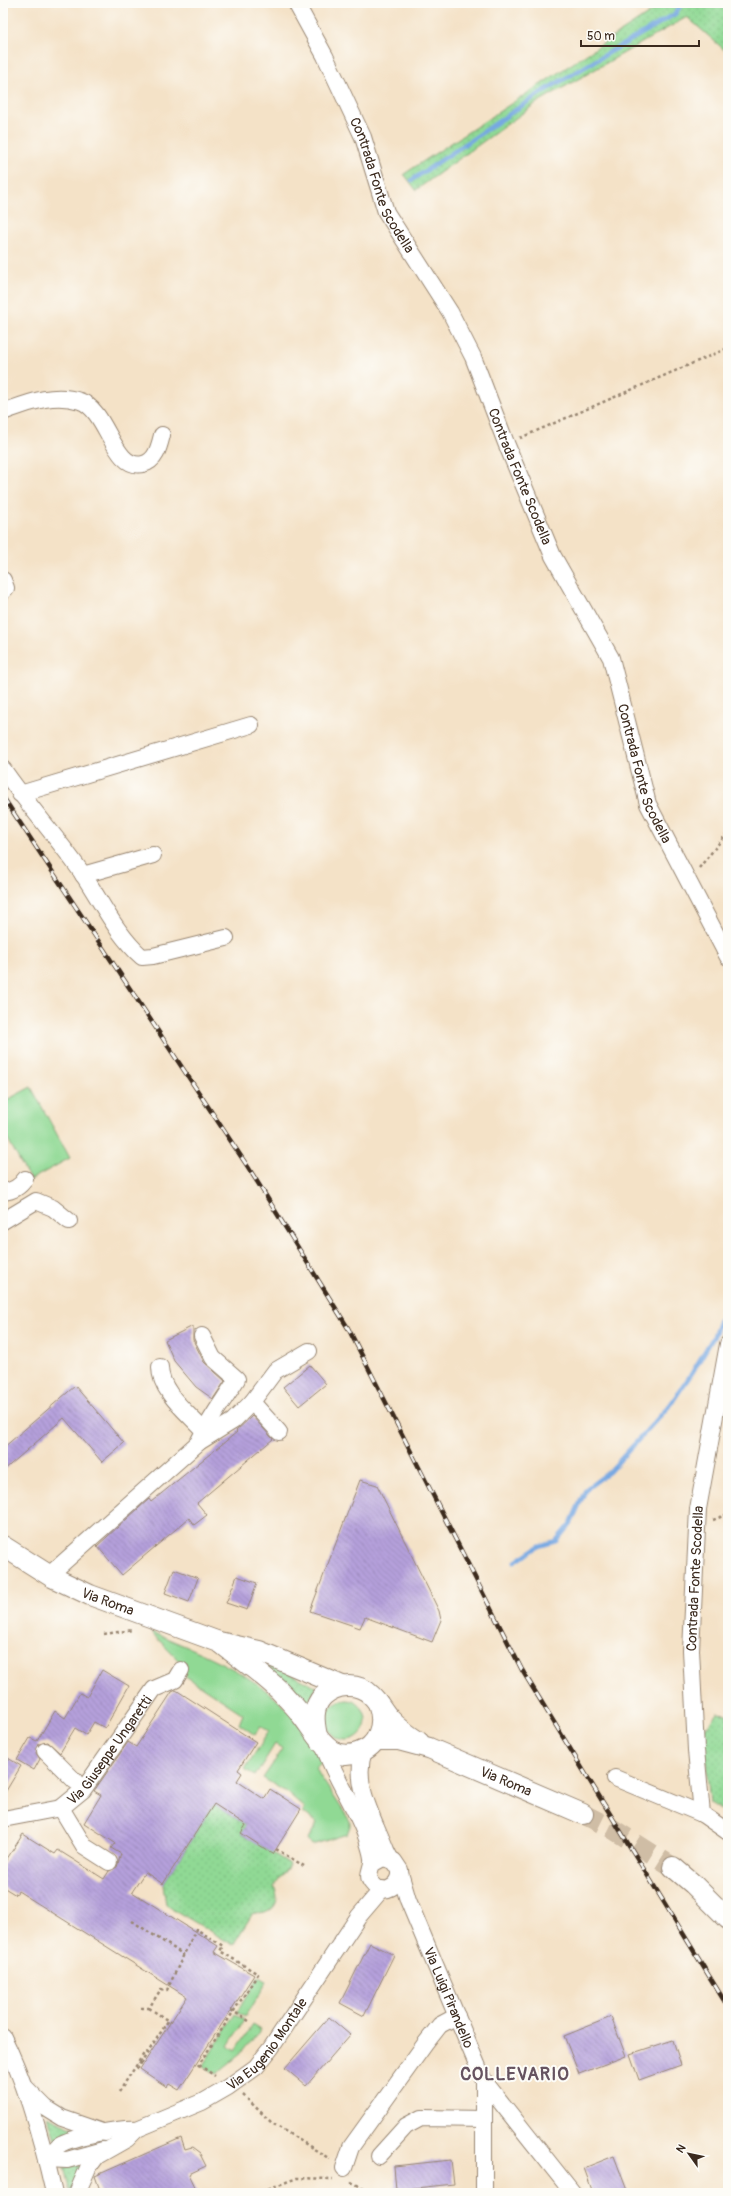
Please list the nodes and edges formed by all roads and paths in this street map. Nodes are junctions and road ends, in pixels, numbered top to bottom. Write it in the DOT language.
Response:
graph roads {
  1 [pos="296,3"];
  2 [pos="728,348"];
  3 [pos="3,412"];
  4 [pos="162,435"];
  5 [pos="506,443"];
  6 [pos="3,580"];
  7 [pos="3,591"];
  8 [pos="251,725"];
  9 [pos="3,769"];
  10 [pos="20,794"];
  11 [pos="728,832"];
  12 [pos="153,855"];
  13 [pos="83,875"];
  14 [pos="688,880"];
  15 [pos="226,938"];
  16 [pos="728,957"];
  17 [pos="25,1178"];
  18 [pos="3,1192"];
  19 [pos="69,1221"];
  20 [pos="3,1222"];
  21 [pos="202,1336"];
  22 [pos="728,1344"];
  23 [pos="309,1351"];
  24 [pos="160,1367"];
  25 [pos="252,1402"];
  26 [pos="279,1432"];
  27 [pos="200,1437"];
  28 [pos="3,1546"];
  29 [pos="52,1578"];
  30 [pos="139,1631"];
  31 [pos="104,1634"];
  32 [pos="219,1642"];
  33 [pos="181,1670"];
  34 [pos="342,1686"];
  35 [pos="378,1703"];
  36 [pos="320,1740"];
  37 [pos="370,1745"];
  38 [pos="429,1748"];
  39 [pos="45,1750"];
  40 [pos="615,1778"];
  41 [pos="75,1781"];
  42 [pos="61,1808"];
  43 [pos="583,1814"];
  44 [pos="702,1814"];
  45 [pos="3,1819"];
  46 [pos="728,1832"];
  47 [pos="276,1850"];
  48 [pos="109,1862"];
  49 [pos="304,1866"];
  50 [pos="396,1866"];
  51 [pos="672,1867"];
  52 [pos="371,1871"];
  53 [pos="386,1889"];
  54 [pos="408,1900"];
  55 [pos="359,1916"];
  56 [pos="728,1919"];
  57 [pos="132,1921"];
  58 [pos="184,1955"];
  59 [pos="233,1959"];
  60 [pos="231,1962"];
  61 [pos="141,2008"];
  62 [pos="149,2008"];
  63 [pos="232,2011"];
  64 [pos="457,2016"];
  65 [pos="249,2021"];
  66 [pos="3,2037"];
  67 [pos="210,2073"];
  68 [pos="484,2081"];
  69 [pos="21,2083"];
  70 [pos="119,2092"];
  71 [pos="241,2094"];
  72 [pos="484,2119"];
  73 [pos="137,2129"];
  74 [pos="105,2133"];
  75 [pos="108,2148"];
  76 [pos="379,2156"];
  77 [pos="46,2159"];
  78 [pos="343,2176"];
  79 [pos="54,2193"];
  80 [pos="77,2193"];
  81 [pos="257,2193"];
  82 [pos="374,2193"];
  83 [pos="484,2193"];
  84 [pos="573,2193"];
  1 -- 5 [label="street, Contrada Fonte Scodella"];
  2 -- 5 [label="path"];
  3 -- 4 [label="street"];
  5 -- 14 [label="street, Contrada Fonte Scodella"];
  6 -- 7 [label="street"];
  8 -- 10 [label="street"];
  9 -- 10 [label="street"];
  10 -- 13 [label="street"];
  11 -- 14 [label="path"];
  12 -- 13 [label="street"];
  13 -- 15 [label="street"];
  14 -- 16 [label="street, Contrada Fonte Scodella"];
  17 -- 18 [label="street"];
  19 -- 20 [label="street"];
  21 -- 27 [label="street"];
  22 -- 44 [label="street, Contrada Fonte Scodella"];
  23 -- 25 [label="street"];
  24 -- 27 [label="street"];
  25 -- 26 [label="street"];
  25 -- 27 [label="street"];
  27 -- 29 [label="street"];
  28 -- 29 [label="main road, Via Roma"];
  29 -- 32 [label="main road, Via Roma"];
  30 -- 31 [label="path"];
  32 -- 34 [label="main road, Via Roma"];
  32 -- 36 [label="main road, Via Roma"];
  33 -- 42 [label="street, Via Giuseppe Ungaretti"];
  34 -- 35 [label="main road, Via Roma"];
  34 -- 36 [label="main road"];
  35 -- 37 [label="main road"];
  35 -- 38 [label="main road, Via Roma"];
  36 -- 37 [label="main road, Via Roma"];
  36 -- 52 [label="street"];
  37 -- 38 [label="main road, Via Roma"];
  37 -- 50 [label="street"];
  38 -- 43 [label="main road, Via Roma"];
  39 -- 41 [label="street"];
  40 -- 44 [label="street"];
  42 -- 45 [label="street, Via Giuseppe Ungaretti"];
  42 -- 48 [label="street"];
  44 -- 46 [label="street"];
  47 -- 49 [label="path"];
  50 -- 52 [label="street"];
  50 -- 53 [label="street, Via Eugenio Montale"];
  50 -- 54 [label="street, Via Luigi Pirandello"];
  51 -- 56 [label="main road"];
  52 -- 53 [label="street"];
  52 -- 55 [label="street, Via Eugenio Montale"];
  53 -- 54 [label="street"];
  53 -- 55 [label="street, Via Eugenio Montale"];
  54 -- 64 [label="street, Via Luigi Pirandello"];
  55 -- 73 [label="street, Via Eugenio Montale"];
  57 -- 58 [label="path"];
  58 -- 59 [label="path"];
  58 -- 62 [label="path"];
  59 -- 60 [label="path"];
  59 -- 63 [label="path"];
  61 -- 62 [label="path"];
  62 -- 70 [label="path"];
  63 -- 65 [label="path"];
  63 -- 67 [label="path"];
  64 -- 68 [label="street, Via Luigi Pirandello"];
  64 -- 78 [label="street"];
  66 -- 69 [label="street"];
  68 -- 72 [label="street, Via Luigi Pirandello"];
  68 -- 84 [label="street"];
  69 -- 74 [label="street"];
  69 -- 77 [label="street"];
  71 -- 78 [label="path"];
  72 -- 76 [label="street"];
  72 -- 83 [label="street, Via Luigi Pirandello"];
  73 -- 74 [label="street, Via Eugenio Montale"];
  73 -- 75 [label="street, Via Eugenio Montale"];
  74 -- 77 [label="street, Via Eugenio Montale"];
  75 -- 77 [label="street, Via Eugenio Montale"];
  75 -- 80 [label="street, Via Eugenio Montale"];
  77 -- 79 [label="street"];
  78 -- 81 [label="path"];
  78 -- 82 [label="path"];
}
